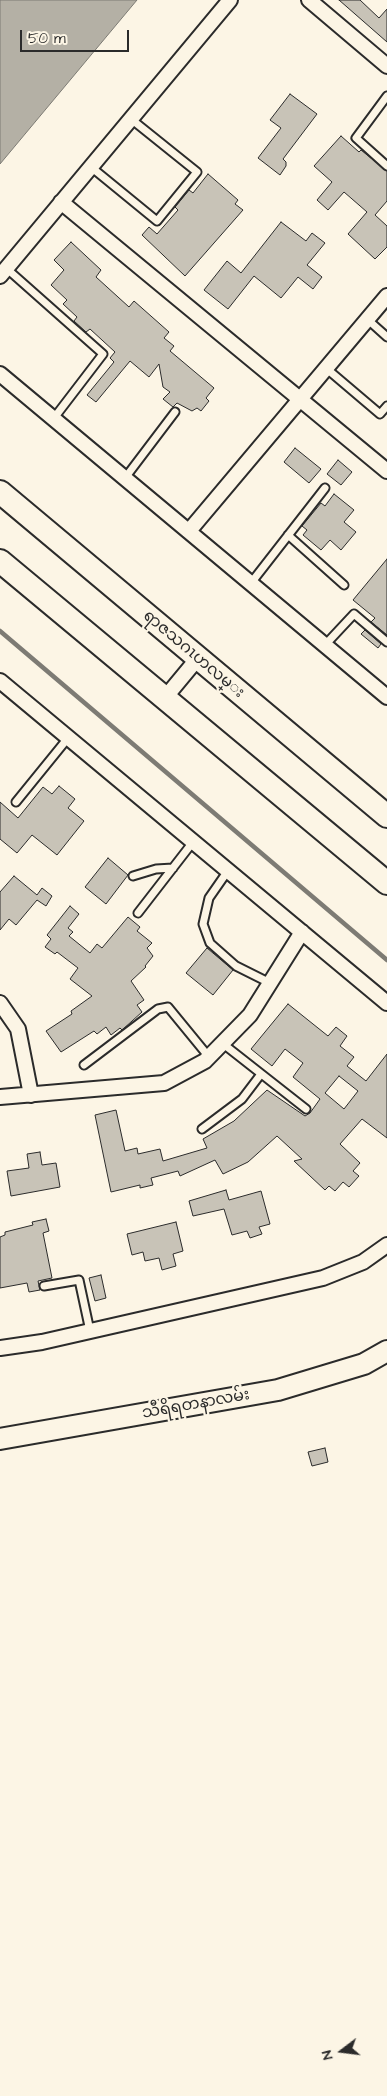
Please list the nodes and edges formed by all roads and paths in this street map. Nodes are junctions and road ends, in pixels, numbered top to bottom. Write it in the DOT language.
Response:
graph roads {
  1 [pos="230,0"];
  2 [pos="309,0"];
  3 [pos="387,66"];
  4 [pos="387,96"];
  5 [pos="131,119"];
  6 [pos="387,166"];
  7 [pos="91,167"];
  8 [pos="61,202"];
  9 [pos="3,272"];
  10 [pos="387,296"];
  11 [pos="367,319"];
  12 [pos="387,337"];
  13 [pos="327,369"];
  14 [pos="0,374"];
  15 [pos="300,398"];
  16 [pos="387,406"];
  17 [pos="175,412"];
  18 [pos="54,418"];
  19 [pos="387,471"];
  20 [pos="125,478"];
  21 [pos="325,488"];
  22 [pos="0,492"];
  23 [pos="188,531"];
  24 [pos="288,535"];
  25 [pos="0,561"];
  26 [pos="251,583"];
  27 [pos="344,585"];
  28 [pos="387,642"];
  29 [pos="325,645"];
  30 [pos="198,658"];
  31 [pos="0,681"];
  32 [pos="387,697"];
  33 [pos="164,698"];
  34 [pos="68,738"];
  35 [pos="16,802"];
  36 [pos="387,816"];
  37 [pos="193,842"];
  38 [pos="173,868"];
  39 [pos="225,875"];
  40 [pos="133,876"];
  41 [pos="387,883"];
  42 [pos="138,913"];
  43 [pos="302,932"];
  44 [pos="270,983"];
  45 [pos="0,1003"];
  46 [pos="387,1003"];
  47 [pos="222,1043"];
  48 [pos="209,1058"];
  49 [pos="84,1065"];
  50 [pos="262,1074"];
  51 [pos="31,1095"];
  52 [pos="0,1097"];
  53 [pos="306,1108"];
  54 [pos="202,1129"];
  55 [pos="387,1245"];
  56 [pos="44,1286"];
  57 [pos="90,1331"];
  58 [pos="0,1348"];
  59 [pos="387,1351"];
  60 [pos="0,1439"];
  1 -- 5 [label="street"];
  2 -- 3 [label="street"];
  4 -- 6 [label="lane"];
  5 -- 7 [label="street"];
  5 -- 7 [label="lane"];
  7 -- 8 [label="street"];
  8 -- 9 [label="street"];
  8 -- 15 [label="street"];
  9 -- 18 [label="lane"];
  10 -- 11 [label="street"];
  11 -- 12 [label="lane"];
  11 -- 13 [label="street"];
  13 -- 15 [label="street"];
  13 -- 16 [label="lane"];
  14 -- 18 [label="street"];
  15 -- 19 [label="street"];
  15 -- 23 [label="street"];
  17 -- 20 [label="lane"];
  18 -- 20 [label="street"];
  20 -- 23 [label="street"];
  21 -- 24 [label="lane"];
  22 -- 30 [label="main road, ရာဇသဂၤဟလမ္း"];
  23 -- 26 [label="street"];
  24 -- 26 [label="lane"];
  24 -- 27 [label="lane"];
  25 -- 33 [label="main road"];
  26 -- 29 [label="street"];
  28 -- 29 [label="lane"];
  29 -- 32 [label="street"];
  30 -- 33 [label="street"];
  30 -- 36 [label="main road, ရာဇသဂၤဟလမ္း"];
  31 -- 34 [label="street"];
  33 -- 41 [label="main road"];
  34 -- 35 [label="lane"];
  34 -- 37 [label="street"];
  37 -- 38 [label="lane"];
  37 -- 43 [label="street"];
  38 -- 40 [label="lane"];
  38 -- 42 [label="lane"];
  39 -- 44 [label="lane"];
  43 -- 44 [label="street"];
  43 -- 46 [label="street"];
  44 -- 47 [label="street"];
  45 -- 51 [label="street"];
  47 -- 48 [label="street"];
  47 -- 50 [label="lane"];
  48 -- 49 [label="lane"];
  48 -- 51 [label="street"];
  50 -- 53 [label="lane"];
  50 -- 54 [label="lane"];
  51 -- 52 [label="street"];
  55 -- 57 [label="street"];
  56 -- 57 [label="lane"];
  57 -- 58 [label="street"];
  59 -- 60 [label="main road, သီရိရတနာလမ်း"];
}
